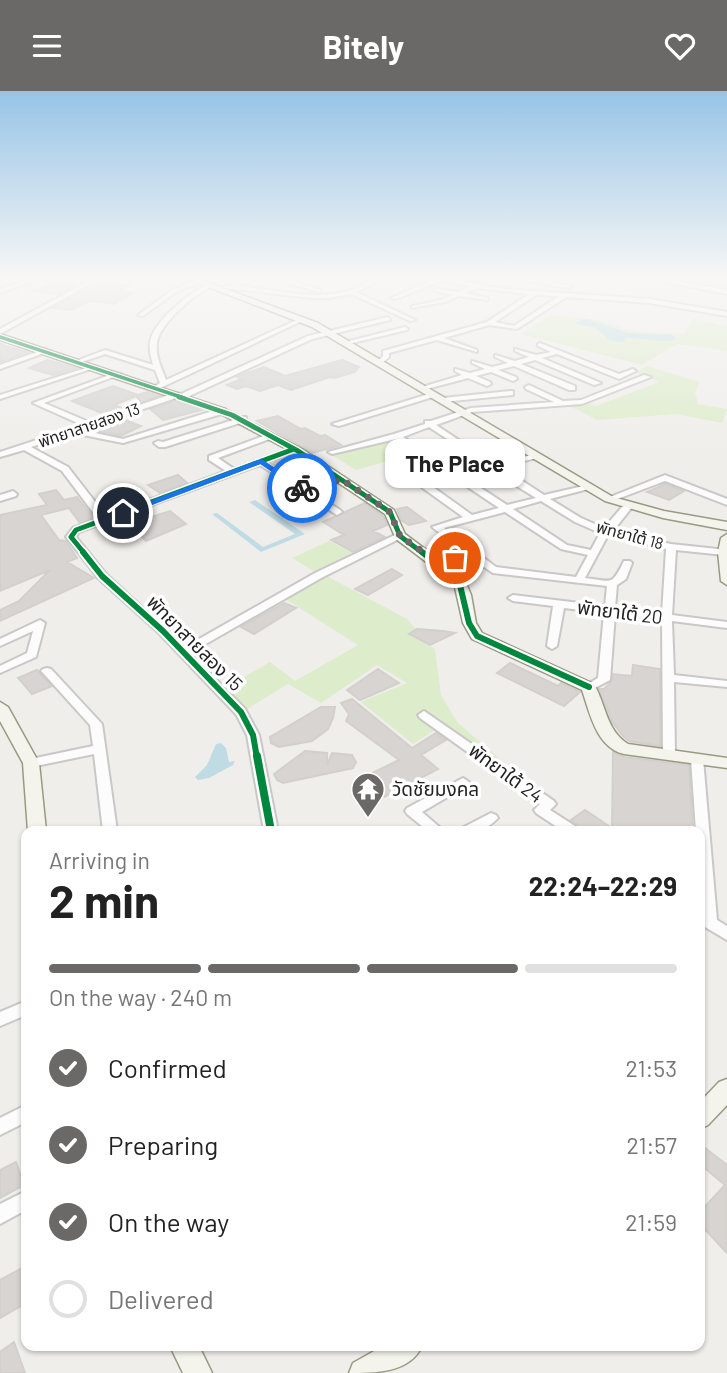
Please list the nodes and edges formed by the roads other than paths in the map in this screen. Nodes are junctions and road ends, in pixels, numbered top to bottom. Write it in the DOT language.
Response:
graph roads {
  1 [pos="8,338"];
  2 [pos="155,338"];
  3 [pos="263,338"];
  4 [pos="308,338"];
  5 [pos="340,338"];
  6 [pos="366,338"];
  7 [pos="439,338"];
  8 [pos="348,342"];
  9 [pos="540,345"];
  10 [pos="517,350"];
  11 [pos="45,351"];
  12 [pos="475,351"];
  13 [pos="557,352"];
  14 [pos="587,354"];
  15 [pos="497,356"];
  16 [pos="536,358"];
  17 [pos="573,358"];
  18 [pos="79,361"];
  19 [pos="380,362"];
  20 [pos="474,362"];
  21 [pos="611,362"];
  22 [pos="513,364"];
  23 [pos="0,366"];
  24 [pos="94,366"];
  25 [pos="595,367"];
  26 [pos="158,369"];
  27 [pos="491,369"];
  28 [pos="457,370"];
  29 [pos="633,371"];
  30 [pos="117,375"];
  31 [pos="431,375"];
  32 [pos="469,375"];
  33 [pos="647,377"];
  34 [pos="513,379"];
  35 [pos="622,380"];
  36 [pos="446,382"];
  37 [pos="597,383"];
  38 [pos="632,383"];
  39 [pos="487,384"];
  40 [pos="160,386"];
  41 [pos="456,386"];
  42 [pos="529,387"];
  43 [pos="423,388"];
  44 [pos="572,388"];
  45 [pos="510,393"];
  46 [pos="180,396"];
  47 [pos="0,397"];
  48 [pos="439,398"];
  49 [pos="563,404"];
  50 [pos="222,411"];
  51 [pos="463,412"];
  52 [pos="243,419"];
  53 [pos="428,423"];
  54 [pos="336,424"];
  55 [pos="89,425"];
  56 [pos="73,431"];
  57 [pos="270,436"];
  58 [pos="397,436"];
  59 [pos="158,443"];
  60 [pos="25,447"];
  61 [pos="294,449"];
  62 [pos="332,451"];
  63 [pos="0,455"];
  64 [pos="533,456"];
  65 [pos="260,461"];
  66 [pos="390,461"];
  67 [pos="492,467"];
  68 [pos="233,472"];
  69 [pos="341,479"];
  70 [pos="585,487"];
  71 [pos="307,492"];
  72 [pos="13,493"];
  73 [pos="0,498"];
  74 [pos="542,498"];
  75 [pos="609,499"];
  76 [pos="727,502"];
  77 [pos="629,506"];
  78 [pos="505,508"];
  79 [pos="337,512"];
  80 [pos="470,518"];
  81 [pos="104,520"];
  82 [pos="727,526"];
  83 [pos="606,532"];
  84 [pos="400,536"];
  85 [pos="726,545"];
  86 [pos="671,547"];
  87 [pos="593,552"];
  88 [pos="471,553"];
  89 [pos="439,563"];
  90 [pos="626,563"];
  91 [pos="579,580"];
  92 [pos="727,581"];
  93 [pos="612,584"];
  94 [pos="513,598"];
  95 [pos="559,604"];
  96 [pos="611,611"];
  97 [pos="667,618"];
  98 [pos="727,625"];
  99 [pos="0,643"];
  100 [pos="552,646"];
  101 [pos="184,652"];
  102 [pos="0,670"];
  103 [pos="47,671"];
  104 [pos="669,677"];
  105 [pos="727,684"];
  106 [pos="589,687"];
  107 [pos="0,707"];
  108 [pos="424,715"];
  109 [pos="100,749"];
  110 [pos="669,755"];
  111 [pos="697,759"];
  112 [pos="31,763"];
  113 [pos="727,763"];
  114 [pos="463,782"];
  115 [pos="491,818"];
  116 [pos="37,826"];
  117 [pos="109,826"];
  118 [pos="270,826"];
  119 [pos="431,826"];
  120 [pos="476,826"];
  121 [pos="565,826"];
  122 [pos="700,826"];
  123 [pos="705,920"];
  124 [pos="727,934"];
  125 [pos="21,1010"];
  126 [pos="0,1019"];
  127 [pos="727,1089"];
  128 [pos="705,1113"];
  129 [pos="21,1116"];
  130 [pos="0,1127"];
  131 [pos="21,1202"];
  132 [pos="0,1213"];
  133 [pos="187,1351"];
  134 [pos="400,1351"];
  135 [pos="198,1373"];
  136 [pos="363,1373"];
  1 -- 11 [label="main road"];
  2 -- 26 [label="street"];
  3 -- 40 [label="street"];
  4 -- 46 [label="street"];
  5 -- 8 [label="main road"];
  6 -- 8 [label="street"];
  7 -- 12 [label="street"];
  7 -- 19 [label="street"];
  8 -- 19 [label="main road"];
  9 -- 13 [label="street"];
  10 -- 16 [label="street"];
  11 -- 18 [label="main road"];
  11 -- 23 [label="street"];
  13 -- 16 [label="street"];
  13 -- 17 [label="street"];
  14 -- 17 [label="street"];
  15 -- 22 [label="street"];
  16 -- 22 [label="street"];
  16 -- 37 [label="street"];
  17 -- 25 [label="street"];
  18 -- 24 [label="main road"];
  18 -- 26 [label="street"];
  19 -- 43 [label="main road"];
  20 -- 27 [label="street"];
  21 -- 25 [label="street"];
  22 -- 27 [label="street"];
  22 -- 44 [label="street"];
  24 -- 30 [label="main road"];
  24 -- 47 [label="street"];
  25 -- 29 [label="street"];
  26 -- 40 [label="street"];
  27 -- 32 [label="street"];
  27 -- 34 [label="street"];
  28 -- 32 [label="street"];
  30 -- 40 [label="main road"];
  30 -- 55 [label="street"];
  31 -- 36 [label="street"];
  32 -- 36 [label="street"];
  32 -- 39 [label="street"];
  33 -- 38 [label="street"];
  35 -- 38 [label="street"];
  36 -- 41 [label="street"];
  36 -- 43 [label="street"];
  38 -- 49 [label="street"];
  40 -- 46 [label="main road"];
  42 -- 49 [label="street"];
  43 -- 48 [label="main road"];
  45 -- 48 [label="street"];
  46 -- 50 [label="main road"];
  46 -- 55 [label="street, พัทยาสายสอง 13"];
  48 -- 51 [label="main road"];
  48 -- 54 [label="street"];
  49 -- 51 [label="street"];
  50 -- 52 [label="main road"];
  50 -- 56 [label="street"];
  51 -- 53 [label="street"];
  51 -- 64 [label="main road"];
  52 -- 57 [label="main road"];
  52 -- 59 [label="street"];
  53 -- 58 [label="street"];
  53 -- 67 [label="street, พัทยาใต้ 18"];
  55 -- 56 [label="street, พัทยาสายสอง 13"];
  56 -- 60 [label="street, พัทยาสายสอง 13"];
  57 -- 61 [label="main road"];
  57 -- 68 [label="street"];
  58 -- 62 [label="street"];
  58 -- 78 [label="street"];
  60 -- 63 [label="street, พัทยาสายสอง 13"];
  60 -- 81 [label="street"];
  61 -- 65 [label="street"];
  61 -- 69 [label="main road"];
  64 -- 67 [label="street"];
  64 -- 70 [label="main road"];
  65 -- 68 [label="street"];
  65 -- 71 [label="street"];
  66 -- 80 [label="street"];
  67 -- 74 [label="street, พัทยาใต้ 18"];
  68 -- 81 [label="street"];
  69 -- 71 [label="street"];
  69 -- 84 [label="main road"];
  70 -- 74 [label="street"];
  70 -- 75 [label="main road"];
  71 -- 79 [label="street"];
  72 -- 73 [label="street"];
  74 -- 78 [label="street"];
  74 -- 83 [label="street, พัทยาใต้ 18"];
  75 -- 76 [label="street"];
  75 -- 77 [label="main road"];
  77 -- 82 [label="main road"];
  77 -- 83 [label="street"];
  78 -- 80 [label="street"];
  78 -- 87 [label="street"];
  80 -- 88 [label="street"];
  81 -- 101 [label="street, พัทยาสายสอง 15"];
  83 -- 86 [label="street, พัทยาใต้ 18"];
  83 -- 87 [label="street"];
  84 -- 89 [label="main road"];
  84 -- 101 [label="street"];
  85 -- 86 [label="street, พัทยาใต้ 18"];
  85 -- 92 [label="main road"];
  86 -- 97 [label="street"];
  87 -- 91 [label="street"];
  88 -- 89 [label="street"];
  88 -- 91 [label="street"];
  89 -- 106 [label="main road"];
  90 -- 93 [label="street"];
  91 -- 93 [label="street"];
  93 -- 96 [label="street"];
  94 -- 95 [label="street, พัทยาใต้ 20"];
  95 -- 96 [label="street, พัทยาใต้ 20"];
  95 -- 100 [label="street"];
  96 -- 97 [label="street, พัทยาใต้ 20"];
  96 -- 106 [label="street"];
  97 -- 98 [label="street, พัทยาใต้ 20"];
  97 -- 104 [label="street"];
  99 -- 102 [label="street"];
  101 -- 118 [label="street, พัทยาสายสอง 15"];
  103 -- 109 [label="street"];
  104 -- 105 [label="street"];
  104 -- 110 [label="street"];
  106 -- 110 [label="main road"];
  107 -- 112 [label="main road"];
  108 -- 121 [label="street, พัทยาใต้ 24"];
  109 -- 112 [label="street"];
  109 -- 117 [label="street"];
  110 -- 111 [label="main road"];
  111 -- 113 [label="main road"];
  111 -- 122 [label="street"];
  112 -- 116 [label="main road"];
  114 -- 119 [label="street"];
  115 -- 120 [label="street"];
  123 -- 124 [label="street"];
  125 -- 126 [label="street"];
  127 -- 128 [label="main road"];
  129 -- 130 [label="street"];
  131 -- 132 [label="street"];
  133 -- 135 [label="main road"];
  134 -- 136 [label="main road"];
}
